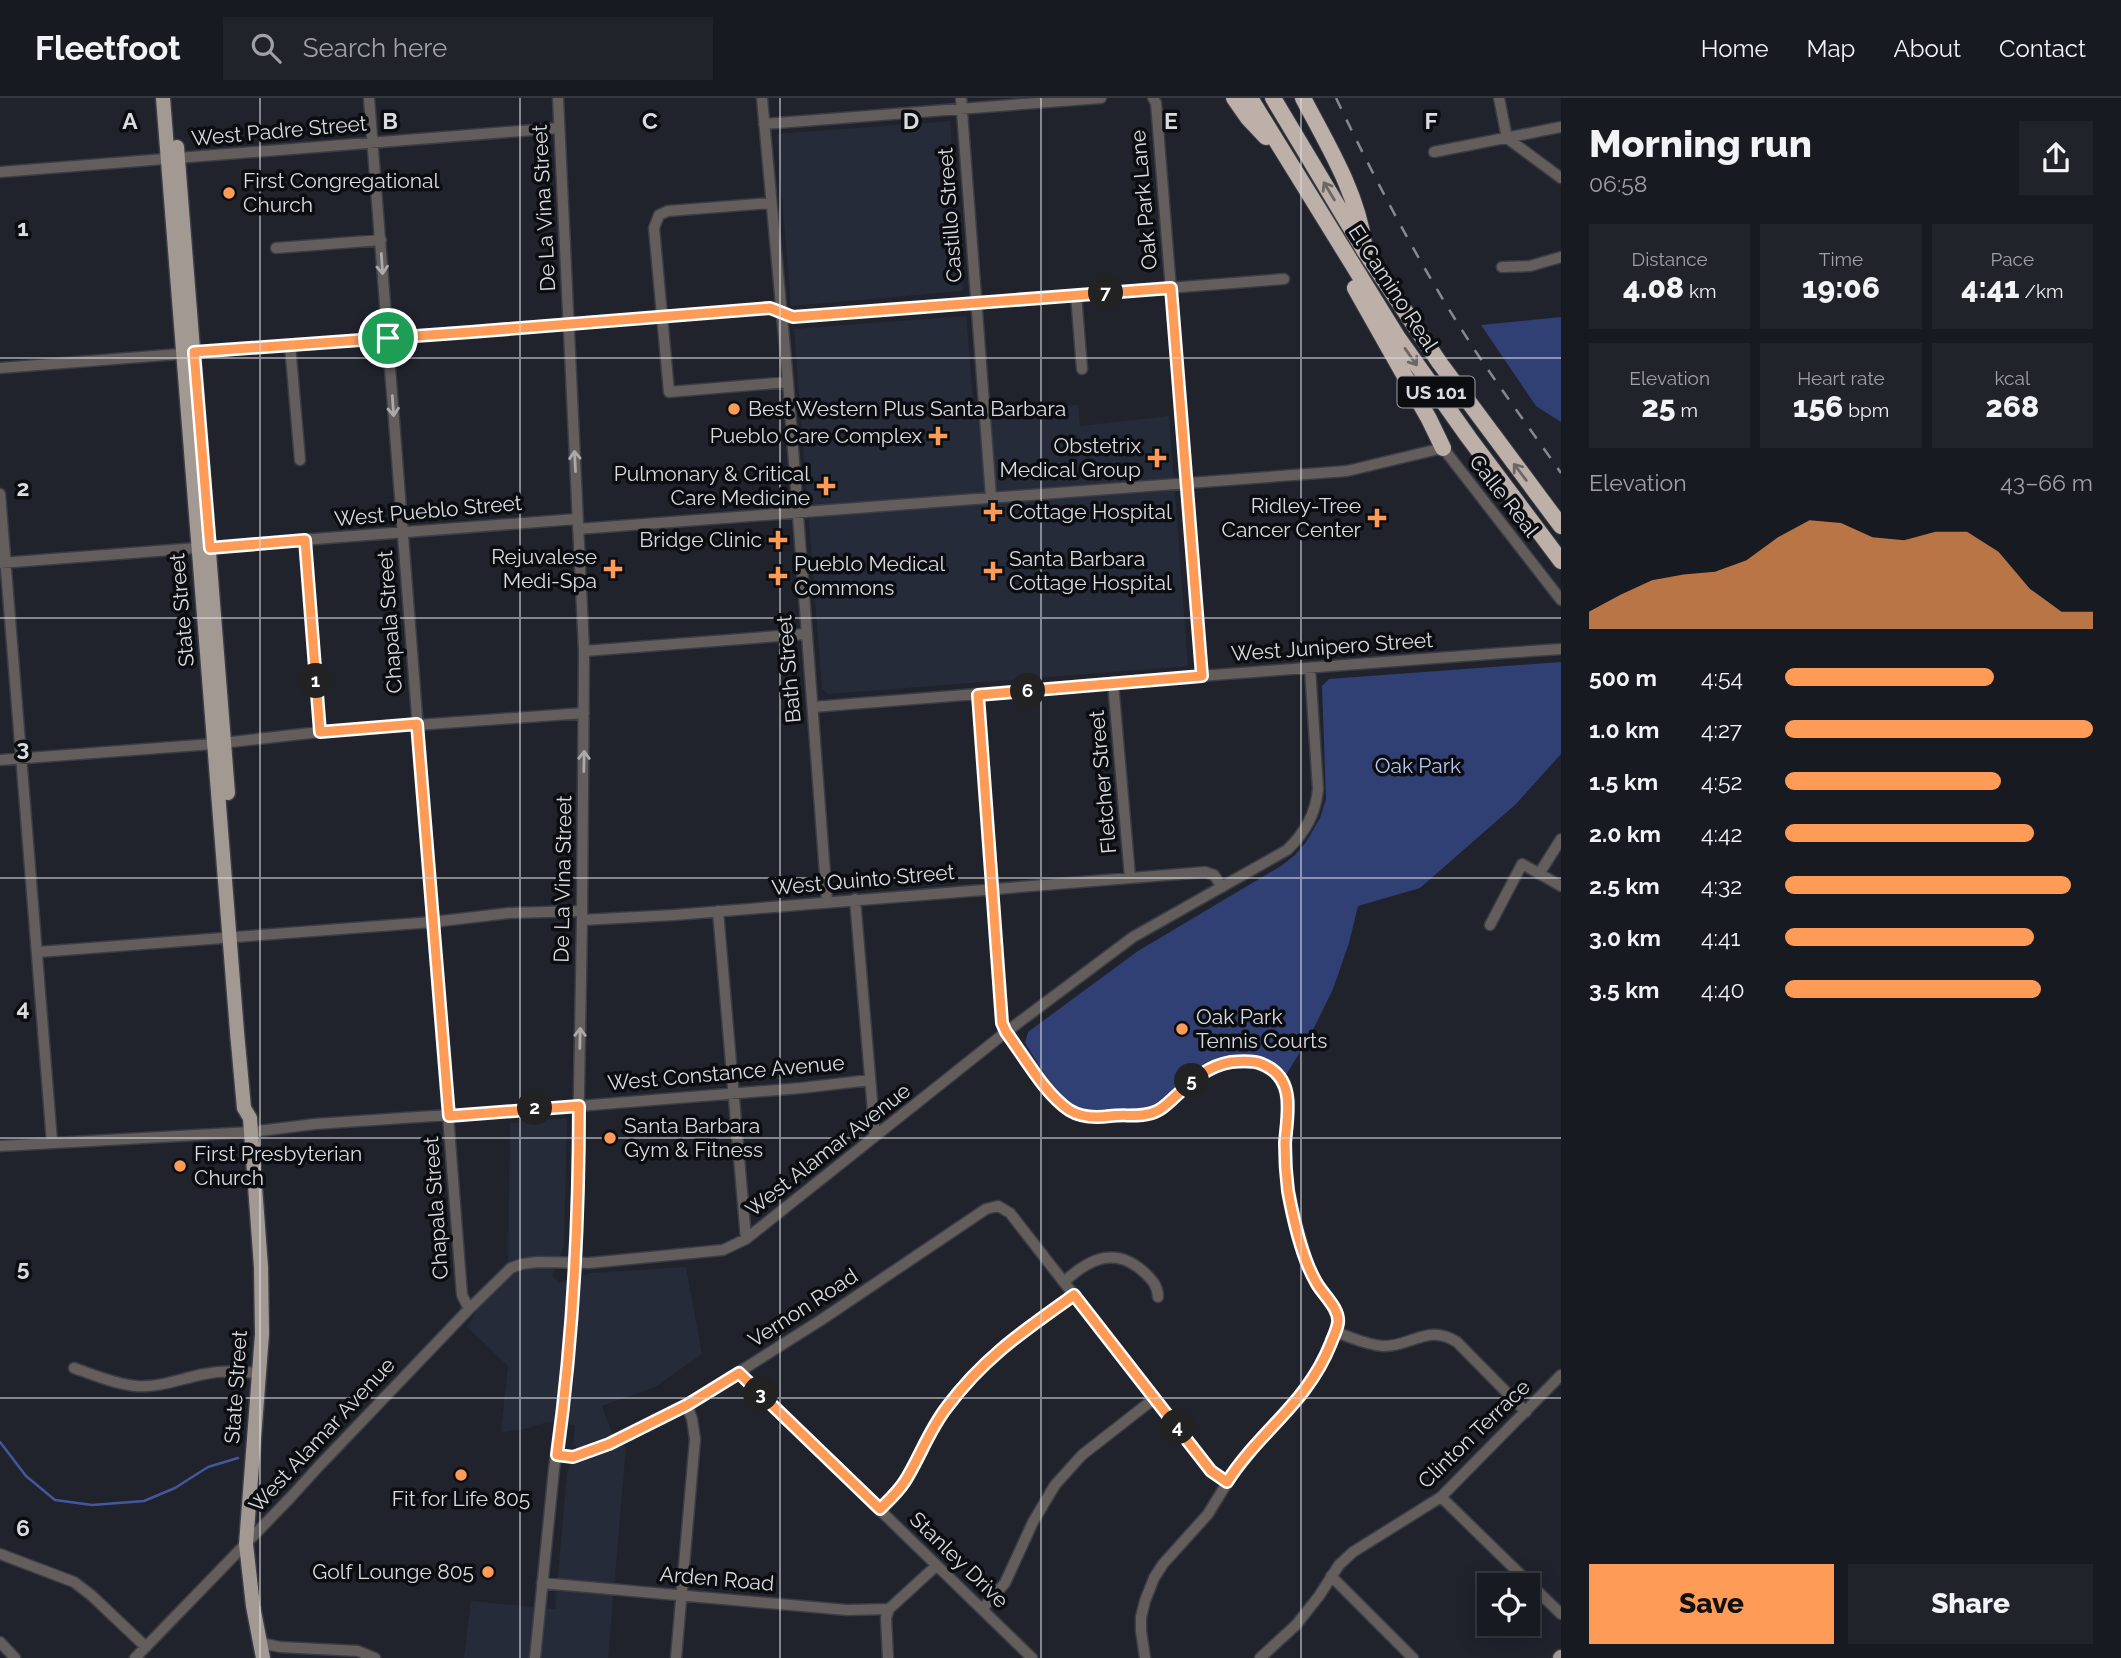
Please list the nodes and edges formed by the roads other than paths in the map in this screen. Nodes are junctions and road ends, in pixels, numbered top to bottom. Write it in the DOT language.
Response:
graph roads {
  1 [pos="163,98"];
  2 [pos="173,98"];
  3 [pos="369,98"];
  4 [pos="558,98"];
  5 [pos="762,98"];
  6 [pos="1101,98"];
  7 [pos="1153,98"];
  8 [pos="1234,98"];
  9 [pos="1250,98"];
  10 [pos="1273,98"];
  11 [pos="1303,98"];
  12 [pos="1499,98"];
  13 [pos="961,104"];
  14 [pos="764,124"];
  15 [pos="1561,127"];
  16 [pos="559,128"];
  17 [pos="1507,138"];
  18 [pos="373,143"];
  19 [pos="1434,152"];
  20 [pos="173,159"];
  21 [pos="1289,162"];
  22 [pos="0,172"];
  23 [pos="1561,178"];
  24 [pos="771,203"];
  25 [pos="1322,216"];
  26 [pos="381,240"];
  27 [pos="276,248"];
  28 [pos="1364,250"];
  29 [pos="1561,257"];
  30 [pos="1502,267"];
  31 [pos="1284,279"];
  32 [pos="1171,288"];
  33 [pos="1076,295"];
  34 [pos="976,302"];
  35 [pos="781,313"];
  36 [pos="661,317"];
  37 [pos="568,324"];
  38 [pos="388,338"];
  39 [pos="290,345"];
  40 [pos="189,352"];
  41 [pos="0,368"];
  42 [pos="1082,369"];
  43 [pos="788,382"];
  44 [pos="1443,448"];
  45 [pos="300,460"];
  46 [pos="1186,482"];
  47 [pos="0,494"];
  48 [pos="991,497"];
  49 [pos="797,512"];
  50 [pos="578,524"];
  51 [pos="1561,526"];
  52 [pos="402,531"];
  53 [pos="305,540"];
  54 [pos="204,548"];
  55 [pos="1561,561"];
  56 [pos="3,563"];
  57 [pos="1561,600"];
  58 [pos="805,634"];
  59 [pos="1561,649"];
  60 [pos="584,651"];
  61 [pos="1310,668"];
  62 [pos="1202,676"];
  63 [pos="1113,683"];
  64 [pos="978,695"];
  65 [pos="813,707"];
  66 [pos="584,713"];
  67 [pos="417,724"];
  68 [pos="320,732"];
  69 [pos="218,744"];
  70 [pos="22,757"];
  71 [pos="0,760"];
  72 [pos="1561,839"];
  73 [pos="1539,874"];
  74 [pos="1130,877"];
  75 [pos="1561,886"];
  76 [pos="1223,887"];
  77 [pos="993,888"];
  78 [pos="855,899"];
  79 [pos="827,901"];
  80 [pos="718,911"];
  81 [pos="582,915"];
  82 [pos="433,922"];
  83 [pos="1490,925"];
  84 [pos="235,936"];
  85 [pos="38,952"];
  86 [pos="1006,1032"];
  87 [pos="870,1080"];
  88 [pos="733,1094"];
  89 [pos="579,1106"];
  90 [pos="449,1116"];
  91 [pos="250,1125"];
  92 [pos="875,1136"];
  93 [pos="52,1142"];
  94 [pos="0,1146"];
  95 [pos="746,1238"];
  96 [pos="576,1262"];
  97 [pos="1065,1281"];
  98 [pos="1074,1295"];
  99 [pos="1158,1297"];
  100 [pos="469,1308"];
  101 [pos="1335,1332"];
  102 [pos="74,1368"];
  103 [pos="259,1373"];
  104 [pos="739,1373"];
  105 [pos="1561,1376"];
  106 [pos="1155,1398"];
  107 [pos="687,1405"];
  108 [pos="1526,1412"];
  109 [pos="557,1455"];
  110 [pos="1227,1482"];
  111 [pos="1441,1497"];
  112 [pos="880,1509"];
  113 [pos="246,1544"];
  114 [pos="0,1554"];
  115 [pos="936,1566"];
  116 [pos="1331,1576"];
  117 [pos="542,1583"];
  118 [pos="682,1596"];
  119 [pos="889,1609"];
  120 [pos="982,1609"];
  121 [pos="1561,1614"];
  122 [pos="146,1647"];
  123 [pos="2,1649"];
  124 [pos="262,1651"];
  125 [pos="15,1658"];
  126 [pos="135,1658"];
  127 [pos="375,1658"];
  128 [pos="536,1658"];
  129 [pos="676,1658"];
  130 [pos="888,1658"];
  131 [pos="1032,1658"];
  132 [pos="1145,1658"];
  133 [pos="1261,1658"];
  134 [pos="1413,1658"];
  1 -- 20 [label="main road, State Street"];
  2 -- 20 [label="main road, State Street"];
  3 -- 18 [label="street, Chapala Street"];
  4 -- 16 [label="street, De La Vina Street"];
  5 -- 14 [label="street, Bath Street"];
  6 -- 13 [label="street"];
  7 -- 32 [label="street, Oak Park Lane"];
  8 -- 21 [label="highway"];
  9 -- 21 [label="highway, El Camino Real / US 101"];
  28 -- 10 [label="highway, El Camino Real / US 101, one-way"];
  11 -- 28 [label="highway"];
  12 -- 17 [label="street"];
  13 -- 14 [label="street"];
  13 -- 34 [label="street, Castillo Street"];
  14 -- 24 [label="street, Bath Street"];
  15 -- 17 [label="street"];
  16 -- 18 [label="street, West Padre Street"];
  16 -- 37 [label="street, De La Vina Street"];
  17 -- 19 [label="street"];
  17 -- 23 [label="street"];
  18 -- 20 [label="street, West Padre Street"];
  18 -- 26 [label="street, Chapala Street"];
  20 -- 22 [label="street, West Padre Street"];
  20 -- 40 [label="main road, State Street"];
  21 -- 25 [label="highway, El Camino Real / US 101"];
  24 -- 35 [label="street, Bath Street"];
  24 -- 36 [label="street"];
  25 -- 44 [label="highway"];
  25 -- 55 [label="highway, El Camino Real / US 101, one-way"];
  26 -- 27 [label="street"];
  26 -- 38 [label="street, Chapala Street, one-way"];
  51 -- 28 [label="highway, El Camino Real / US 101, one-way"];
  29 -- 30 [label="street"];
  31 -- 32 [label="street"];
  32 -- 33 [label="street"];
  32 -- 46 [label="street, Oak Park Lane"];
  33 -- 34 [label="street"];
  33 -- 42 [label="street"];
  34 -- 35 [label="street"];
  34 -- 48 [label="street, Castillo Street"];
  35 -- 36 [label="street"];
  35 -- 43 [label="street, Bath Street"];
  36 -- 37 [label="street"];
  36 -- 43 [label="street"];
  37 -- 38 [label="street"];
  50 -- 37 [label="street, De La Vina Street, one-way"];
  38 -- 39 [label="street"];
  38 -- 52 [label="street, Chapala Street, one-way"];
  39 -- 40 [label="street"];
  39 -- 45 [label="street"];
  40 -- 41 [label="street"];
  40 -- 54 [label="main road, State Street"];
  43 -- 49 [label="street, Bath Street"];
  44 -- 46 [label="street, West Pueblo Street"];
  44 -- 57 [label="street, Calle Real"];
  46 -- 48 [label="street, West Pueblo Street"];
  46 -- 62 [label="street, Oak Park Lane"];
  47 -- 56 [label="street"];
  48 -- 49 [label="street, West Pueblo Street"];
  49 -- 50 [label="street, West Pueblo Street"];
  49 -- 58 [label="street, Bath Street"];
  50 -- 52 [label="street, West Pueblo Street"];
  50 -- 60 [label="street, De La Vina Street"];
  52 -- 53 [label="street, West Pueblo Street"];
  52 -- 67 [label="street, Chapala Street"];
  53 -- 54 [label="street, West Pueblo Street"];
  53 -- 68 [label="street"];
  54 -- 56 [label="street, West Pueblo Street"];
  54 -- 69 [label="main road, State Street"];
  56 -- 70 [label="street"];
  58 -- 60 [label="street"];
  58 -- 65 [label="street, Bath Street"];
  59 -- 61 [label="street, West Junipero Street"];
  60 -- 66 [label="street, De La Vina Street"];
  61 -- 62 [label="street, West Junipero Street"];
  61 -- 76 [label="street, West Alamar Avenue"];
  62 -- 63 [label="street, West Junipero Street"];
  63 -- 64 [label="street, West Junipero Street"];
  63 -- 74 [label="street, Fletcher Street"];
  64 -- 65 [label="street, West Junipero Street"];
  64 -- 77 [label="street"];
  65 -- 79 [label="street, Bath Street"];
  66 -- 67 [label="street"];
  81 -- 66 [label="street, De La Vina Street, one-way"];
  67 -- 68 [label="street"];
  67 -- 82 [label="street, Chapala Street"];
  68 -- 69 [label="street"];
  69 -- 70 [label="street"];
  69 -- 84 [label="main road, State Street"];
  70 -- 71 [label="street"];
  70 -- 85 [label="street"];
  72 -- 73 [label="street"];
  73 -- 75 [label="street"];
  73 -- 83 [label="street"];
  74 -- 76 [label="street, West Quinto Street"];
  74 -- 77 [label="street, West Quinto Street"];
  76 -- 86 [label="street, West Alamar Avenue"];
  77 -- 78 [label="street, West Quinto Street"];
  77 -- 86 [label="street"];
  78 -- 79 [label="street, West Quinto Street"];
  78 -- 87 [label="street"];
  79 -- 80 [label="street, West Quinto Street"];
  80 -- 81 [label="street, West Quinto Street"];
  80 -- 88 [label="street"];
  81 -- 82 [label="street, West Quinto Street"];
  89 -- 81 [label="street, De La Vina Street, one-way"];
  82 -- 84 [label="street, West Quinto Street"];
  82 -- 90 [label="street, Chapala Street"];
  84 -- 85 [label="street, West Quinto Street"];
  84 -- 91 [label="main road, State Street"];
  85 -- 93 [label="street"];
  86 -- 92 [label="street, West Alamar Avenue"];
  86 -- 101 [label="street"];
  87 -- 88 [label="street, West Constance Avenue"];
  87 -- 92 [label="street"];
  88 -- 89 [label="street, West Constance Avenue"];
  88 -- 95 [label="street"];
  89 -- 90 [label="street, West Constance Avenue"];
  89 -- 96 [label="street, De La Vina Street"];
  90 -- 91 [label="street, West Constance Avenue"];
  90 -- 100 [label="street, Chapala Street"];
  91 -- 93 [label="street, West Constance Avenue"];
  91 -- 103 [label="main road, State Street"];
  92 -- 95 [label="street, West Alamar Avenue"];
  93 -- 94 [label="street, West Constance Avenue"];
  95 -- 96 [label="street, West Alamar Avenue"];
  96 -- 100 [label="street, West Alamar Avenue"];
  96 -- 109 [label="street, De La Vina Street"];
  97 -- 98 [label="street"];
  97 -- 99 [label="street"];
  97 -- 104 [label="street, Vernon Road"];
  98 -- 106 [label="street"];
  98 -- 112 [label="street"];
  100 -- 113 [label="street, West Alamar Avenue"];
  101 -- 108 [label="street"];
  101 -- 110 [label="street"];
  102 -- 103 [label="street"];
  103 -- 113 [label="main road, State Street"];
  104 -- 107 [label="street, Vernon Road"];
  104 -- 112 [label="street, Stanley Drive"];
  105 -- 108 [label="street, Clinton Terrace"];
  106 -- 110 [label="street"];
  106 -- 120 [label="street"];
  107 -- 109 [label="street, Vernon Road"];
  107 -- 118 [label="street"];
  108 -- 111 [label="street, Clinton Terrace"];
  109 -- 117 [label="street, De La Vina Street"];
  110 -- 132 [label="street"];
  111 -- 116 [label="street, Clinton Terrace"];
  111 -- 121 [label="street"];
  112 -- 115 [label="street, Stanley Drive"];
  113 -- 122 [label="street, West Alamar Avenue"];
  113 -- 124 [label="main road, State Street"];
  114 -- 122 [label="street"];
  115 -- 119 [label="street"];
  115 -- 120 [label="street, Stanley Drive"];
  116 -- 133 [label="street, Clinton Terrace"];
  116 -- 134 [label="street"];
  117 -- 118 [label="street, Arden Road"];
  117 -- 128 [label="street, De La Vina Street"];
  118 -- 119 [label="street, Arden Road"];
  118 -- 129 [label="street"];
  119 -- 130 [label="street"];
  120 -- 131 [label="street, Stanley Drive"];
  122 -- 126 [label="street, West Alamar Avenue"];
  123 -- 125 [label="street"];
  124 -- 127 [label="street"];
}
